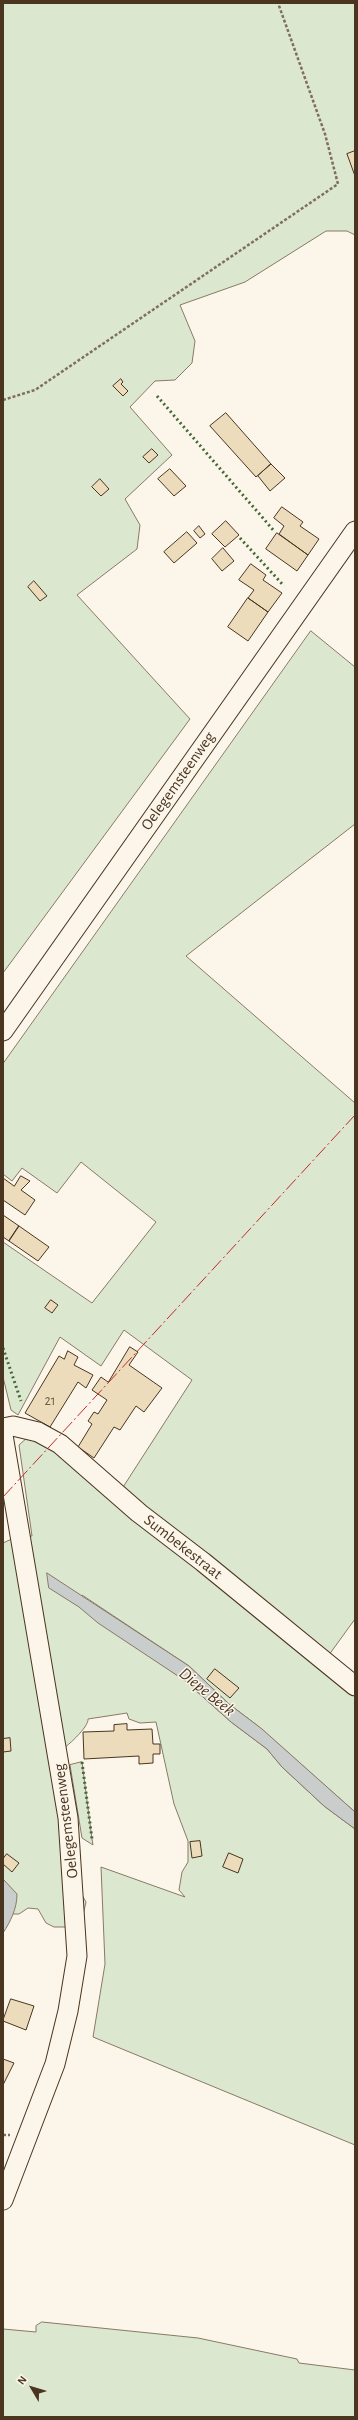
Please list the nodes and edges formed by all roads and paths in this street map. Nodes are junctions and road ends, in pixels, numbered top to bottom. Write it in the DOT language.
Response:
graph roads {
  1 [pos="278,3"];
  2 [pos="3,400"];
  3 [pos="355,531"];
  4 [pos="3,1031"];
  5 [pos="3,1428"];
  6 [pos="3,1435"];
  7 [pos="355,1686"];
  8 [pos="3,2200"];
  1 -- 2 [label="path"];
  3 -- 4 [label="street, Oelegemsteenweg"];
  5 -- 7 [label="street, Sumbekestraat"];
  6 -- 8 [label="street, Oelegemsteenweg"];
}
